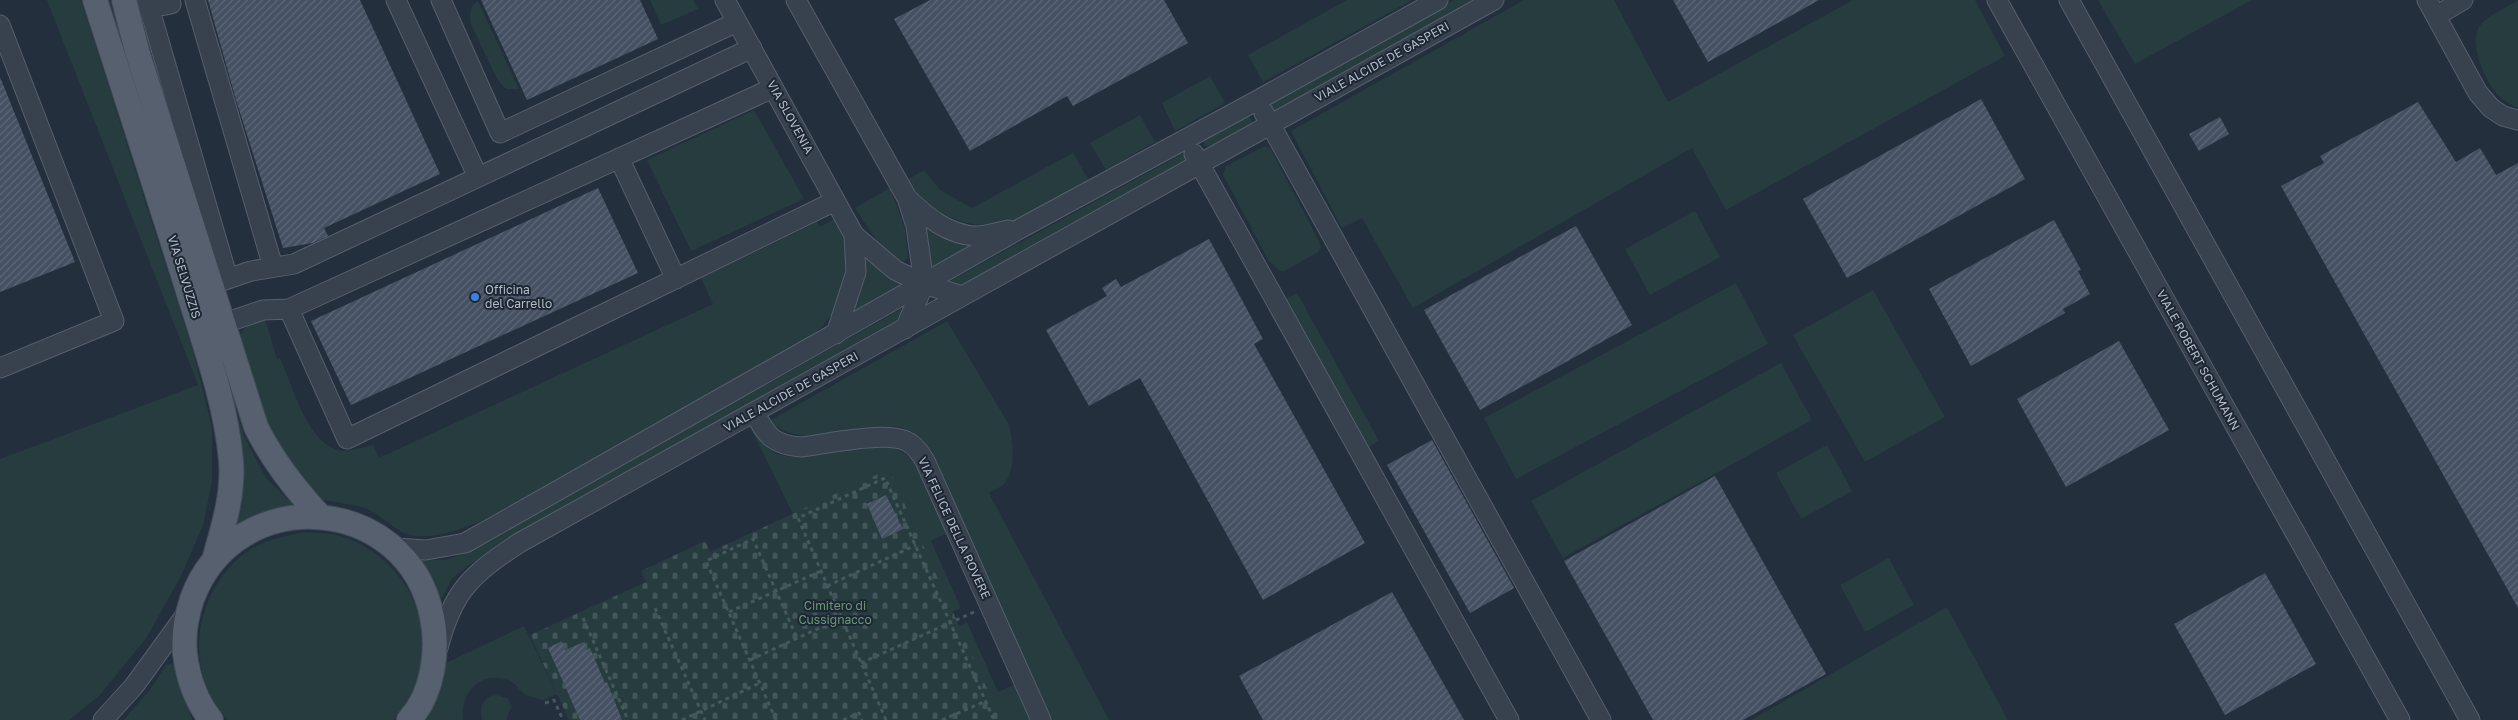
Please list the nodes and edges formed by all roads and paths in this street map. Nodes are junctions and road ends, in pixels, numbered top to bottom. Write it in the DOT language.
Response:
graph roads {
  1 [pos="95,0"];
  2 [pos="124,0"];
  3 [pos="195,0"];
  4 [pos="396,0"];
  5 [pos="441,0"];
  6 [pos="725,0"];
  7 [pos="796,0"];
  8 [pos="1438,0"];
  9 [pos="1494,0"];
  10 [pos="1997,0"];
  11 [pos="2069,0"];
  12 [pos="2463,0"];
  13 [pos="148,4"];
  14 [pos="171,4"];
  15 [pos="2431,8"];
  16 [pos="737,22"];
  17 [pos="0,25"];
  18 [pos="752,48"];
  19 [pos="773,88"];
  20 [pos="1256,102"];
  21 [pos="2518,120"];
  22 [pos="1270,124"];
  23 [pos="1186,140"];
  24 [pos="619,158"];
  25 [pos="1200,164"];
  26 [pos="478,177"];
  27 [pos="907,198"];
  28 [pos="835,201"];
  29 [pos="1023,227"];
  30 [pos="854,235"];
  31 [pos="273,267"];
  32 [pos="676,279"];
  33 [pos="219,282"];
  34 [pos="924,284"];
  35 [pos="962,296"];
  36 [pos="289,308"];
  37 [pos="222,324"];
  38 [pos="905,329"];
  39 [pos="836,334"];
  40 [pos="0,368"];
  41 [pos="754,412"];
  42 [pos="320,516"];
  43 [pos="916,545"];
  44 [pos="395,548"];
  45 [pos="214,560"];
  46 [pos="821,571"];
  47 [pos="827,586"];
  48 [pos="776,591"];
  49 [pos="655,608"];
  50 [pos="729,612"];
  51 [pos="187,613"];
  52 [pos="965,616"];
  53 [pos="584,618"];
  54 [pos="841,618"];
  55 [pos="951,623"];
  56 [pos="797,638"];
  57 [pos="750,660"];
  58 [pos="861,663"];
  59 [pos="434,666"];
  60 [pos="760,683"];
  61 [pos="425,693"];
  62 [pos="986,701"];
  63 [pos="545,703"];
  64 [pos="701,711"];
  65 [pos="103,720"];
  66 [pos="211,720"];
  67 [pos="408,720"];
  68 [pos="418,720"];
  69 [pos="563,720"];
  70 [pos="628,720"];
  71 [pos="682,720"];
  72 [pos="705,720"];
  73 [pos="776,720"];
  74 [pos="843,720"];
  75 [pos="862,720"];
  76 [pos="886,720"];
  77 [pos="942,720"];
  78 [pos="994,720"];
  79 [pos="1041,720"];
  80 [pos="1509,720"];
  81 [pos="1601,720"];
  82 [pos="2400,720"];
  83 [pos="2470,720"];
  1 -- 45 [label="main road, VIA SELVUZZIS"];
  2 -- 33 [label="main road, VIA SELVUZZIS"];
  3 -- 31 [label="street"];
  4 -- 26 [label="street"];
  5 -- 16 [label="street"];
  6 -- 16 [label="street, VIA SLOVENIA"];
  7 -- 27 [label="street"];
  8 -- 20 [label="street"];
  9 -- 22 [label="street, VIALE ALCIDE DE GASPERI"];
  10 -- 82 [label="street, VIALE ROBERT SCHUMANN"];
  11 -- 83 [label="street"];
  12 -- 15 [label="street"];
  13 -- 14 [label="street"];
  13 -- 33 [label="street"];
  15 -- 21 [label="street"];
  16 -- 18 [label="street, VIA SLOVENIA"];
  17 -- 40 [label="street"];
  18 -- 19 [label="street, VIA SLOVENIA"];
  18 -- 26 [label="street"];
  19 -- 24 [label="street"];
  19 -- 28 [label="street, VIA SLOVENIA"];
  20 -- 22 [label="street"];
  20 -- 23 [label="street"];
  22 -- 25 [label="street, VIALE ALCIDE DE GASPERI"];
  22 -- 81 [label="street"];
  23 -- 25 [label="street"];
  23 -- 29 [label="street"];
  24 -- 32 [label="street"];
  24 -- 36 [label="street"];
  25 -- 35 [label="street, VIALE ALCIDE DE GASPERI"];
  25 -- 80 [label="street"];
  26 -- 31 [label="street"];
  27 -- 29 [label="street"];
  27 -- 34 [label="street"];
  28 -- 30 [label="street, VIA SLOVENIA"];
  28 -- 32 [label="street"];
  29 -- 34 [label="street"];
  30 -- 34 [label="street, VIA SLOVENIA"];
  30 -- 39 [label="street, VIA SLOVENIA"];
  31 -- 33 [label="street"];
  32 -- 36 [label="street"];
  33 -- 37 [label="main road, VIA SELVUZZIS"];
  34 -- 35 [label="street, VIA SLOVENIA"];
  34 -- 38 [label="street"];
  34 -- 39 [label="street"];
  35 -- 38 [label="street, VIALE ALCIDE DE GASPERI"];
  36 -- 37 [label="street"];
  37 -- 42 [label="main road, VIA SELVUZZIS"];
  38 -- 41 [label="street, VIALE ALCIDE DE GASPERI"];
  39 -- 44 [label="street"];
  41 -- 59 [label="street, VIALE ALCIDE DE GASPERI"];
  41 -- 79 [label="street, VIA FELICE DELLA ROVERE"];
  42 -- 44 [label="main road"];
  42 -- 45 [label="main road"];
  43 -- 46 [label="path"];
  43 -- 47 [label="path"];
  43 -- 55 [label="path"];
  44 -- 59 [label="main road"];
  45 -- 51 [label="main road"];
  46 -- 47 [label="path"];
  46 -- 48 [label="path"];
  47 -- 54 [label="path"];
  48 -- 50 [label="path"];
  48 -- 50 [label="path"];
  48 -- 56 [label="path"];
  49 -- 64 [label="path"];
  50 -- 57 [label="path"];
  51 -- 65 [label="street"];
  51 -- 66 [label="main road"];
  52 -- 55 [label="path"];
  53 -- 70 [label="path"];
  54 -- 56 [label="path"];
  54 -- 58 [label="path"];
  55 -- 58 [label="path"];
  55 -- 62 [label="path"];
  56 -- 57 [label="path"];
  57 -- 60 [label="path"];
  58 -- 76 [label="path"];
  59 -- 61 [label="main road"];
  60 -- 64 [label="path"];
  60 -- 73 [label="path"];
  61 -- 67 [label="main road"];
  61 -- 68 [label="main road"];
  62 -- 77 [label="path"];
  62 -- 78 [label="path"];
  63 -- 69 [label="path"];
  64 -- 71 [label="path"];
  64 -- 72 [label="path"];
  74 -- 75 [label="path"];
}
